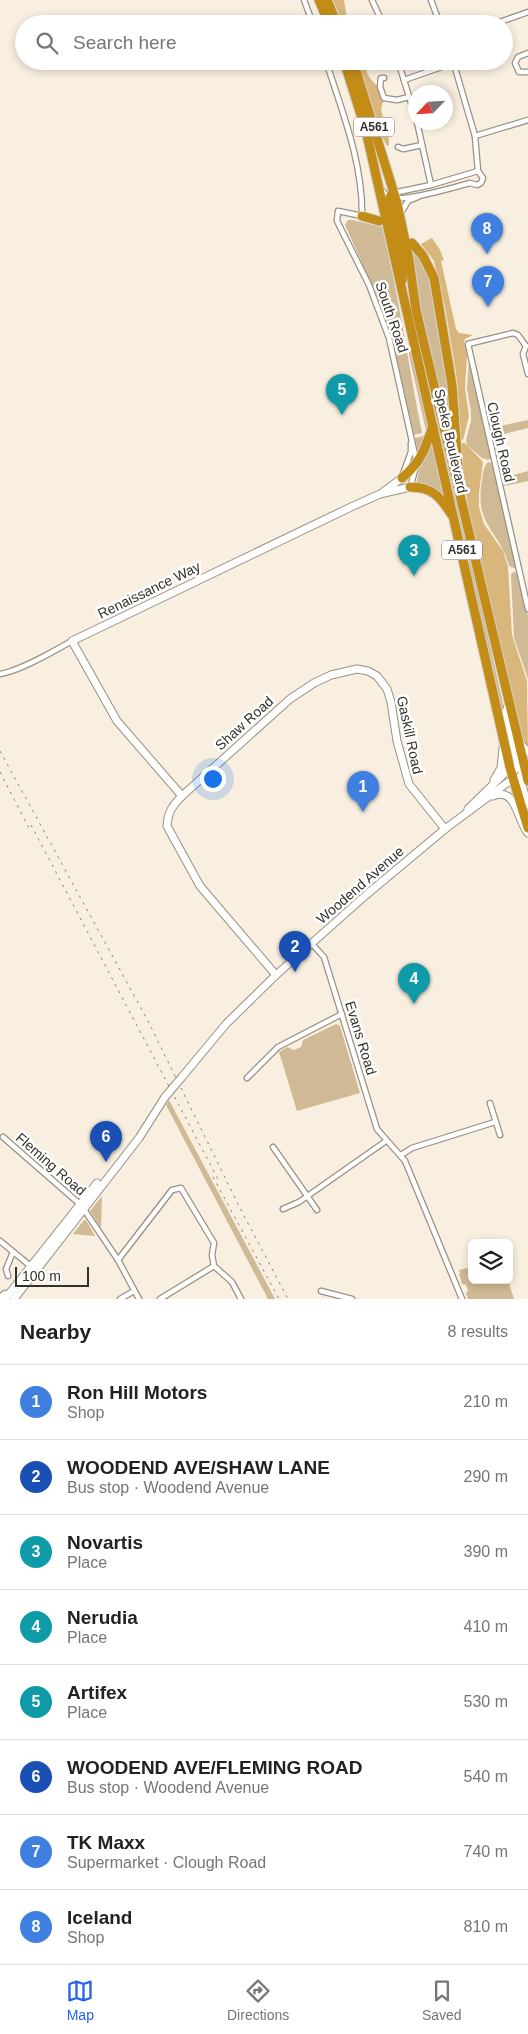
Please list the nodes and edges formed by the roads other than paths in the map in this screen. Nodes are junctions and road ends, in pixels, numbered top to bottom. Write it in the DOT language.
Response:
graph roads {
  1 [pos="304,0"];
  2 [pos="319,0"];
  3 [pos="327,0"];
  4 [pos="372,0"];
  5 [pos="431,0"];
  6 [pos="528,12"];
  7 [pos="310,15"];
  8 [pos="325,15"];
  9 [pos="333,15"];
  10 [pos="379,15"];
  11 [pos="436,15"];
  12 [pos="513,17"];
  13 [pos="528,53"];
  14 [pos="329,70"];
  15 [pos="347,70"];
  16 [pos="356,70"];
  17 [pos="401,70"];
  18 [pos="431,70"];
  19 [pos="455,70"];
  20 [pos="528,72"];
  21 [pos="384,78"];
  22 [pos="404,80"];
  23 [pos="408,94"];
  24 [pos="408,97"];
  25 [pos="528,120"];
  26 [pos="419,130"];
  27 [pos="475,136"];
  28 [pos="422,145"];
  29 [pos="398,147"];
  30 [pos="478,171"];
  31 [pos="469,175"];
  32 [pos="470,183"];
  33 [pos="377,185"];
  34 [pos="431,185"];
  35 [pos="424,195"];
  36 [pos="393,196"];
  37 [pos="362,216"];
  38 [pos="400,218"];
  39 [pos="379,221"];
  40 [pos="412,243"];
  41 [pos="402,293"];
  42 [pos="527,346"];
  43 [pos="528,374"];
  44 [pos="433,425"];
  45 [pos="410,437"];
  46 [pos="417,464"];
  47 [pos="402,478"];
  48 [pos="410,486"];
  49 [pos="458,488"];
  50 [pos="380,494"];
  51 [pos="455,519"];
  52 [pos="528,609"];
  53 [pos="72,641"];
  54 [pos="368,671"];
  55 [pos="0,674"];
  56 [pos="509,704"];
  57 [pos="504,738"];
  58 [pos="517,739"];
  59 [pos="528,752"];
  60 [pos="519,765"];
  61 [pos="523,777"];
  62 [pos="182,796"];
  63 [pos="484,797"];
  64 [pos="528,805"];
  65 [pos="528,828"];
  66 [pos="445,829"];
  67 [pos="528,833"];
  68 [pos="312,944"];
  69 [pos="276,975"];
  70 [pos="342,1014"];
  71 [pos="247,1078"];
  72 [pos="490,1103"];
  73 [pos="495,1122"];
  74 [pos="500,1135"];
  75 [pos="3,1137"];
  76 [pos="386,1141"];
  77 [pos="273,1147"];
  78 [pos="401,1155"];
  79 [pos="307,1196"];
  80 [pos="82,1207"];
  81 [pos="283,1209"];
  82 [pos="317,1210"];
  83 [pos="0,1241"];
  84 [pos="13,1252"];
  85 [pos="118,1260"];
  86 [pos="214,1266"];
  87 [pos="34,1268"];
  88 [pos="8,1276"];
  89 [pos="134,1291"];
  90 [pos="321,1291"];
  91 [pos="0,1297"];
  92 [pos="10,1298"];
  93 [pos="120,1299"];
  94 [pos="140,1299"];
  95 [pos="160,1299"];
  96 [pos="241,1299"];
  97 [pos="352,1299"];
  98 [pos="462,1299"];
  1 -- 7 [label="street"];
  2 -- 8 [label="highway"];
  3 -- 9 [label="highway"];
  4 -- 10 [label="street"];
  5 -- 11 [label="street"];
  6 -- 12 [label="street"];
  13 -- 20 [label="street"];
  14 -- 37 [label="street"];
  15 -- 33 [label="highway, Speke Boulevard / A561"];
  16 -- 36 [label="highway, Speke Boulevard / A561"];
  17 -- 22 [label="street"];
  18 -- 22 [label="street"];
  19 -- 27 [label="street"];
  21 -- 24 [label="street"];
  22 -- 23 [label="street"];
  25 -- 27 [label="street"];
  26 -- 28 [label="street"];
  27 -- 30 [label="street"];
  28 -- 29 [label="street"];
  28 -- 34 [label="street"];
  30 -- 31 [label="street"];
  30 -- 32 [label="street"];
  31 -- 32 [label="street"];
  31 -- 34 [label="street"];
  32 -- 35 [label="street"];
  33 -- 36 [label="street"];
  33 -- 41 [label="highway, Speke Boulevard / A561"];
  34 -- 36 [label="street"];
  35 -- 36 [label="street"];
  35 -- 38 [label="street"];
  36 -- 38 [label="highway, Speke Boulevard / A561"];
  36 -- 41 [label="highway, A561"];
  37 -- 39 [label="highway"];
  37 -- 45 [label="street, South Road"];
  38 -- 49 [label="highway, Speke Boulevard / A561"];
  40 -- 49 [label="highway"];
  41 -- 44 [label="highway, Speke Boulevard / A561"];
  42 -- 43 [label="street"];
  42 -- 52 [label="street, Clough Road"];
  44 -- 46 [label="highway"];
  44 -- 51 [label="highway, Speke Boulevard / A561"];
  45 -- 46 [label="street, South Road"];
  45 -- 47 [label="street, South Road"];
  46 -- 47 [label="highway"];
  46 -- 48 [label="street"];
  47 -- 50 [label="street"];
  48 -- 50 [label="street, Renaissance Way"];
  48 -- 51 [label="highway"];
  49 -- 56 [label="highway, Speke Boulevard / A561"];
  50 -- 53 [label="street, Renaissance Way"];
  51 -- 57 [label="highway, Speke Boulevard / A561"];
  53 -- 55 [label="street"];
  53 -- 62 [label="street"];
  54 -- 62 [label="street, Shaw Road"];
  54 -- 66 [label="street, Gaskill Road"];
  56 -- 58 [label="highway, Speke Boulevard / A561"];
  56 -- 60 [label="street, A561"];
  57 -- 60 [label="highway, Speke Boulevard / A561"];
  57 -- 63 [label="street"];
  58 -- 59 [label="street"];
  58 -- 60 [label="highway, Speke Boulevard / A561"];
  60 -- 61 [label="highway, Speke Boulevard / A561"];
  60 -- 61 [label="highway, Speke Boulevard / A561"];
  60 -- 63 [label="street, Woodend Avenue"];
  61 -- 63 [label="street, Woodend Avenue"];
  61 -- 64 [label="street, A561"];
  61 -- 65 [label="highway, Speke Boulevard / A561"];
  62 -- 69 [label="street, Shaw Road"];
  63 -- 66 [label="street, Woodend Avenue"];
  63 -- 67 [label="street"];
  66 -- 68 [label="street, Woodend Avenue"];
  68 -- 69 [label="street, Woodend Avenue"];
  68 -- 70 [label="street, Evans Road"];
  69 -- 80 [label="street, Woodend Avenue, bridge"];
  70 -- 71 [label="street"];
  70 -- 76 [label="street, Evans Road"];
  72 -- 73 [label="street"];
  73 -- 74 [label="street"];
  73 -- 78 [label="street"];
  75 -- 80 [label="street, Fleming Road"];
  76 -- 78 [label="street, Evans Road"];
  76 -- 79 [label="street"];
  77 -- 79 [label="street"];
  78 -- 98 [label="street, Evans Road"];
  79 -- 81 [label="street"];
  79 -- 82 [label="street"];
  80 -- 85 [label="street, Fleming Road"];
  80 -- 87 [label="street, Woodend Avenue"];
  83 -- 84 [label="street"];
  84 -- 87 [label="street"];
  84 -- 88 [label="street"];
  85 -- 86 [label="street"];
  85 -- 89 [label="street, Fleming Road"];
  86 -- 95 [label="street"];
  86 -- 96 [label="street"];
  87 -- 92 [label="street, Woodend Avenue"];
  89 -- 93 [label="street"];
  89 -- 94 [label="street, Fleming Road"];
  90 -- 97 [label="street"];
  91 -- 92 [label="street, Woodend Avenue"];
}
